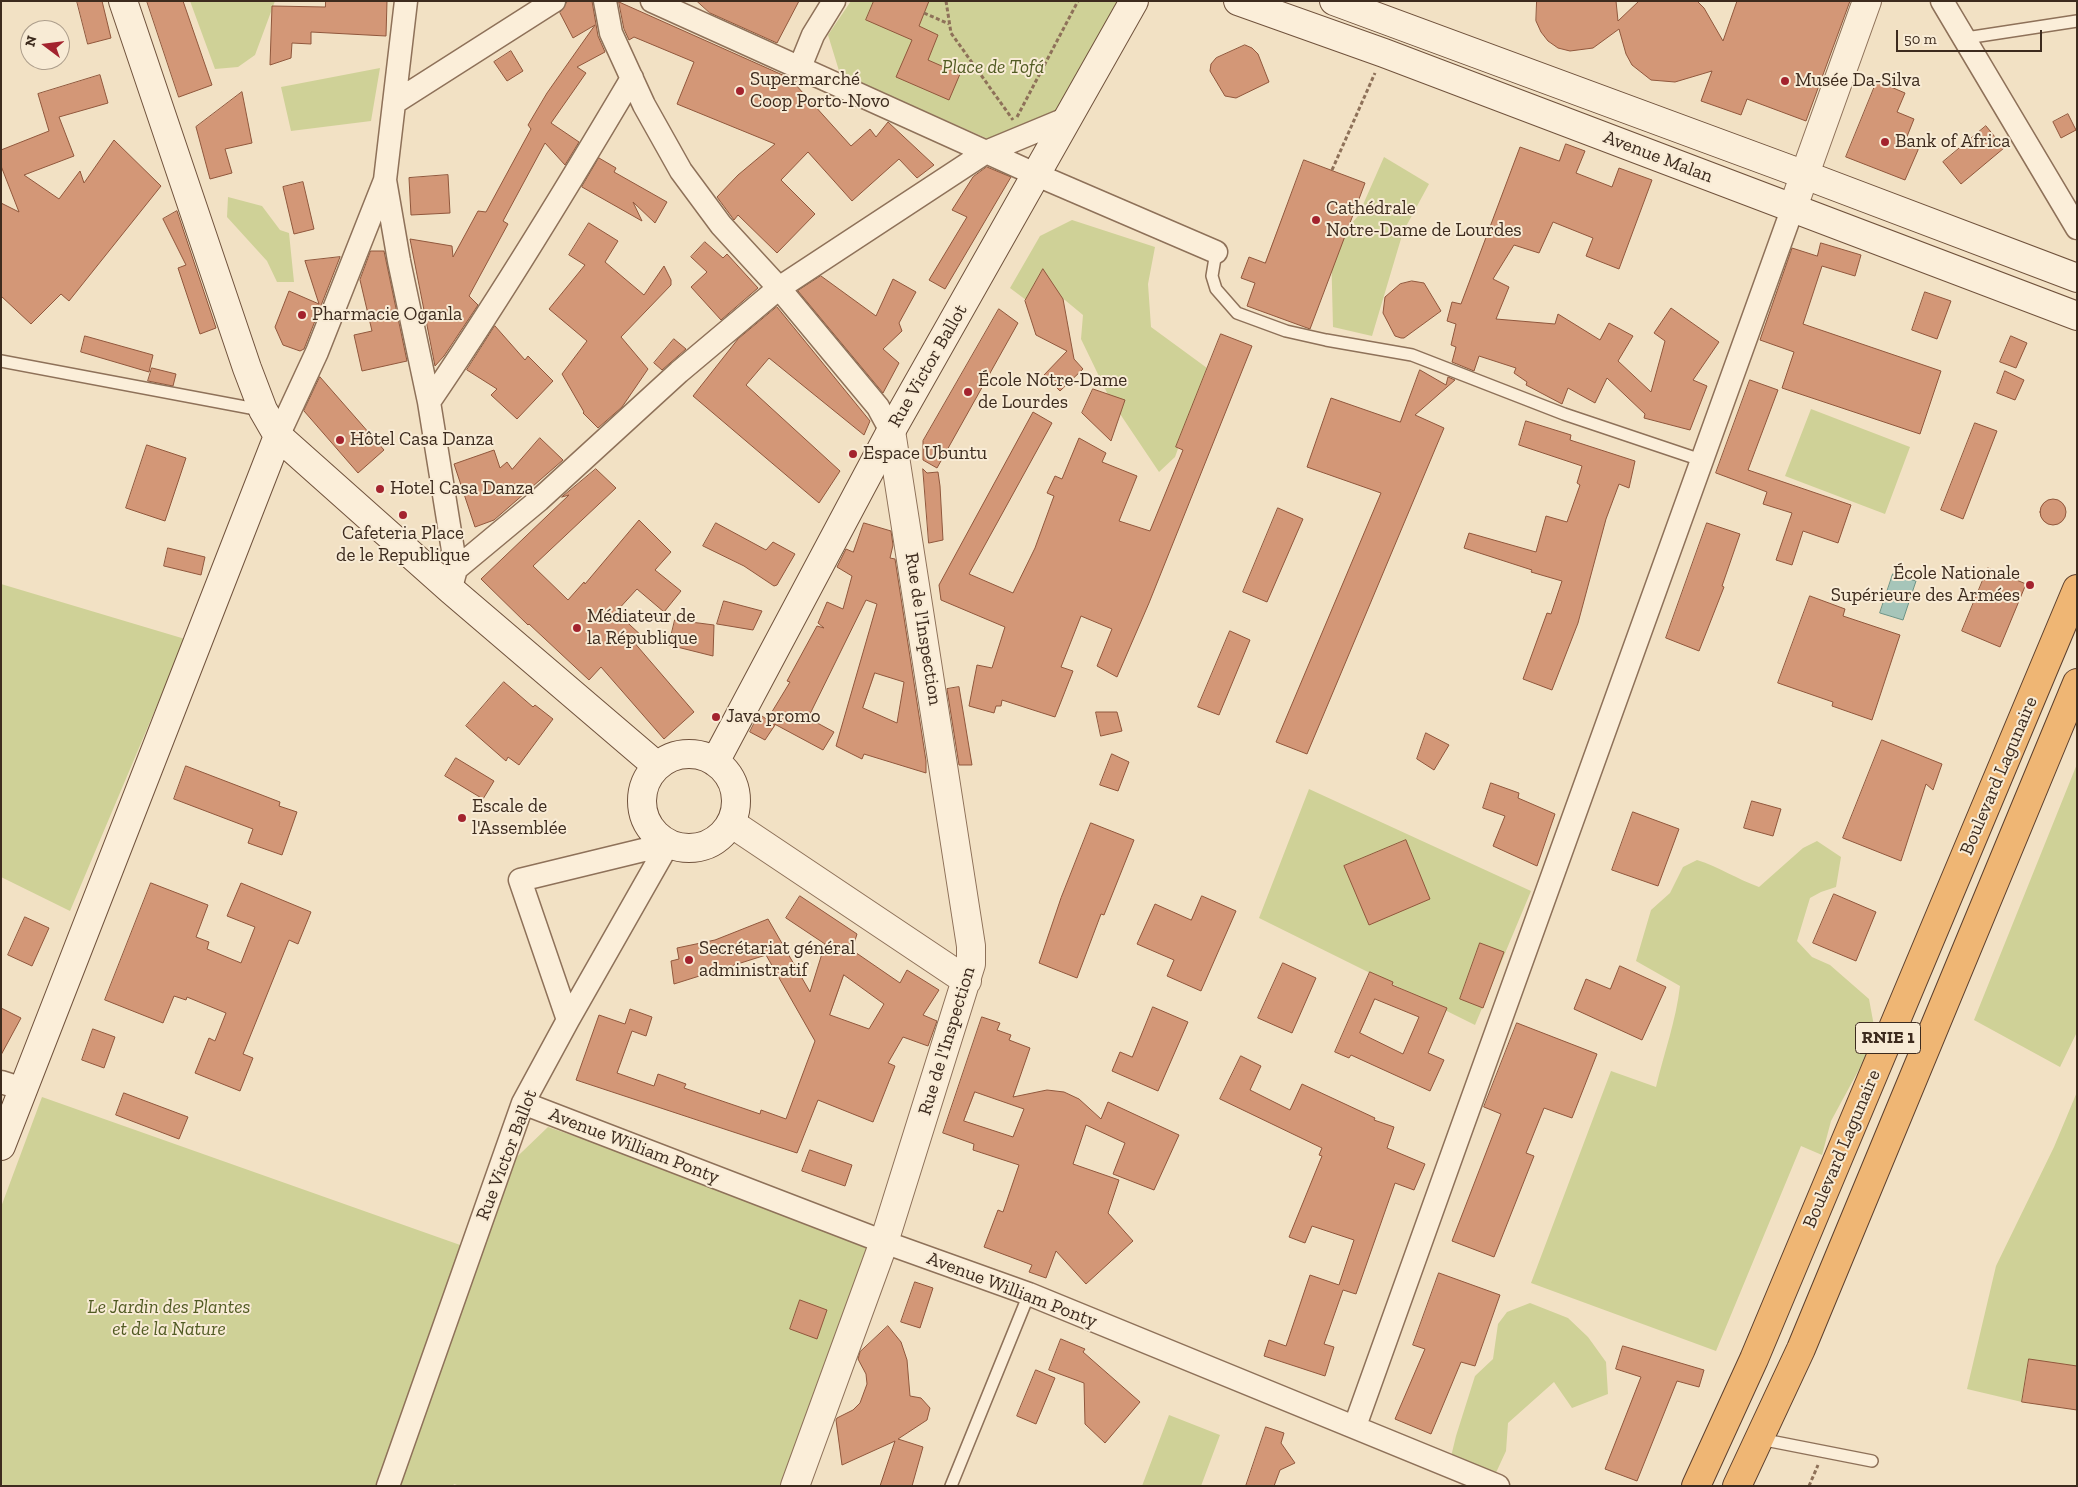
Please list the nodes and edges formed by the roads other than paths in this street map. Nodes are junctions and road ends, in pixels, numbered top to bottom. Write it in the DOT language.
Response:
graph roads {
  1 [pos="123,1"];
  2 [pos="406,1"];
  3 [pos="554,1"];
  4 [pos="605,1"];
  5 [pos="652,1"];
  6 [pos="834,1"];
  7 [pos="1134,1"];
  8 [pos="1238,1"];
  9 [pos="1334,1"];
  10 [pos="1867,1"];
  11 [pos="1942,1"];
  12 [pos="2077,21"];
  13 [pos="1966,38"];
  14 [pos="800,67"];
  15 [pos="1530,72"];
  16 [pos="632,78"];
  17 [pos="394,103"];
  18 [pos="1515,103"];
  19 [pos="1068,118"];
  20 [pos="986,152"];
  21 [pos="1805,174"];
  22 [pos="1037,175"];
  23 [pos="385,180"];
  24 [pos="1792,210"];
  25 [pos="1937,226"];
  26 [pos="2077,228"];
  27 [pos="1216,252"];
  28 [pos="1924,258"];
  29 [pos="2077,278"];
  30 [pos="779,288"];
  31 [pos="2077,316"];
  32 [pos="1,361"];
  33 [pos="429,402"];
  34 [pos="263,410"];
  35 [pos="892,431"];
  36 [pos="278,436"];
  37 [pos="1704,461"];
  38 [pos="454,580"];
  39 [pos="2077,589"];
  40 [pos="2077,683"];
  41 [pos="715,762"];
  42 [pos="657,766"];
  43 [pos="731,823"];
  44 [pos="668,844"];
  45 [pos="967,981"];
  46 [pos="568,1020"];
  47 [pos="12,1085"];
  48 [pos="523,1103"];
  49 [pos="1,1146"];
  50 [pos="884,1242"];
  51 [pos="1029,1294"];
  52 [pos="1355,1426"];
  53 [pos="1760,1439"];
  54 [pos="1872,1461"];
  55 [pos="1458,1478"];
  56 [pos="388,1486"];
  57 [pos="795,1486"];
  58 [pos="951,1486"];
  59 [pos="1498,1486"];
  60 [pos="1696,1486"];
  61 [pos="1737,1486"];
  1 -- 34 [label="main road"];
  2 -- 17 [label="street"];
  3 -- 17 [label="street"];
  4 -- 16 [label="street"];
  5 -- 14 [label="street"];
  6 -- 14 [label="street"];
  7 -- 19 [label="main road, Rue Victor Ballot"];
  8 -- 18 [label="main road, Avenue Malan"];
  9 -- 15 [label="main road, Avenue Malan"];
  10 -- 21 [label="main road"];
  11 -- 13 [label="street"];
  12 -- 13 [label="lane"];
  13 -- 26 [label="street"];
  14 -- 20 [label="street"];
  15 -- 18 [label="main road"];
  15 -- 21 [label="main road, Avenue Malan"];
  16 -- 30 [label="street"];
  16 -- 33 [label="street"];
  17 -- 23 [label="street"];
  18 -- 24 [label="main road, Avenue Malan"];
  19 -- 20 [label="street"];
  19 -- 22 [label="main road, Rue Victor Ballot"];
  20 -- 22 [label="street"];
  20 -- 30 [label="street"];
  21 -- 24 [label="main road"];
  21 -- 25 [label="main road, Avenue Malan"];
  22 -- 27 [label="street"];
  22 -- 35 [label="main road, Rue Victor Ballot"];
  23 -- 33 [label="street"];
  23 -- 36 [label="street"];
  24 -- 28 [label="main road, Avenue Malan"];
  24 -- 37 [label="street"];
  25 -- 28 [label="main road"];
  25 -- 29 [label="main road, Avenue Malan"];
  27 -- 37 [label="lane"];
  28 -- 31 [label="main road, Avenue Malan"];
  30 -- 35 [label="street"];
  30 -- 38 [label="street"];
  32 -- 34 [label="lane"];
  33 -- 38 [label="street"];
  34 -- 36 [label="main road"];
  35 -- 41 [label="main road, Rue Victor Ballot"];
  35 -- 45 [label="main road, Rue de l'Inspection"];
  36 -- 38 [label="main road"];
  36 -- 47 [label="main road"];
  37 -- 52 [label="street"];
  38 -- 42 [label="main road"];
  39 -- 60 [label="highway, Boulevard Lagunaire / RNIE 1"];
  40 -- 53 [label="highway, Boulevard Lagunaire / RNIE 1"];
  41 -- 42 [label="main road"];
  41 -- 43 [label="main road"];
  42 -- 44 [label="main road"];
  43 -- 44 [label="main road"];
  43 -- 45 [label="main road"];
  44 -- 46 [label="street, Rue Victor Ballot"];
  44 -- 46 [label="street"];
  45 -- 50 [label="main road, Rue de l'Inspection"];
  46 -- 48 [label="street, Rue Victor Ballot"];
  47 -- 49 [label="main road"];
  48 -- 50 [label="street, Avenue William Ponty"];
  48 -- 56 [label="street, Rue Victor Ballot"];
  50 -- 51 [label="street, Avenue William Ponty"];
  50 -- 57 [label="main road, Rue de l'Inspection"];
  51 -- 52 [label="street, Avenue William Ponty"];
  51 -- 58 [label="lane"];
  52 -- 55 [label="street, Avenue William Ponty"];
  53 -- 54 [label="lane"];
  53 -- 61 [label="highway, Boulevard Lagunaire / RNIE 1"];
  55 -- 59 [label="street, Avenue William Ponty"];
}
